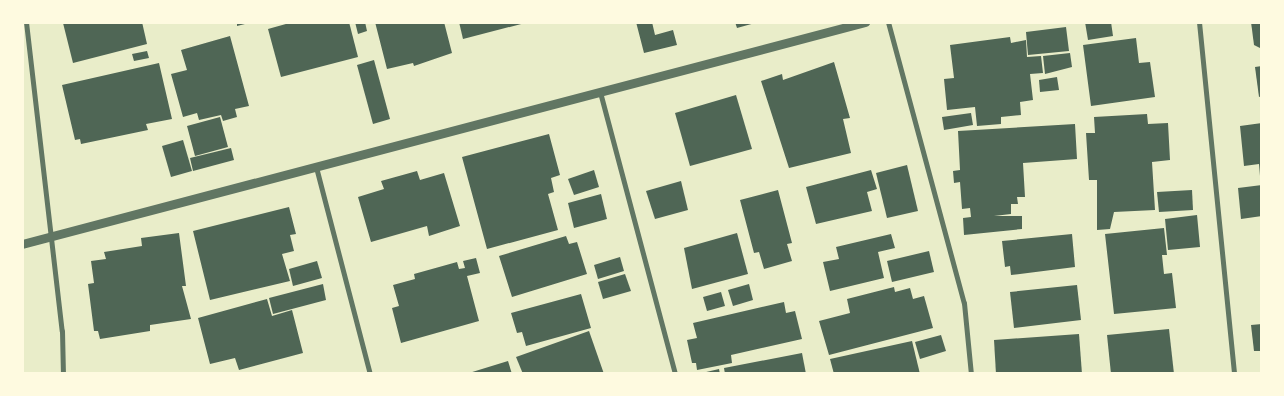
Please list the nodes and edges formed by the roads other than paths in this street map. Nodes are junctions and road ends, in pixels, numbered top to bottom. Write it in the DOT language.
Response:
graph roads {
  1 [pos="26,22"];
  2 [pos="865,22"];
  3 [pos="888,22"];
  4 [pos="1199,22"];
  5 [pos="600,92"];
  6 [pos="316,168"];
  7 [pos="51,237"];
  8 [pos="22,244"];
  9 [pos="62,374"];
  10 [pos="370,374"];
  11 [pos="675,374"];
  12 [pos="971,374"];
  13 [pos="1234,374"];
  1 -- 7 [label="street"];
  2 -- 5 [label="street"];
  3 -- 12 [label="street"];
  4 -- 13 [label="street"];
  5 -- 6 [label="street"];
  5 -- 11 [label="street"];
  6 -- 7 [label="street"];
  6 -- 10 [label="street"];
  7 -- 8 [label="street"];
  7 -- 9 [label="street"];
}
